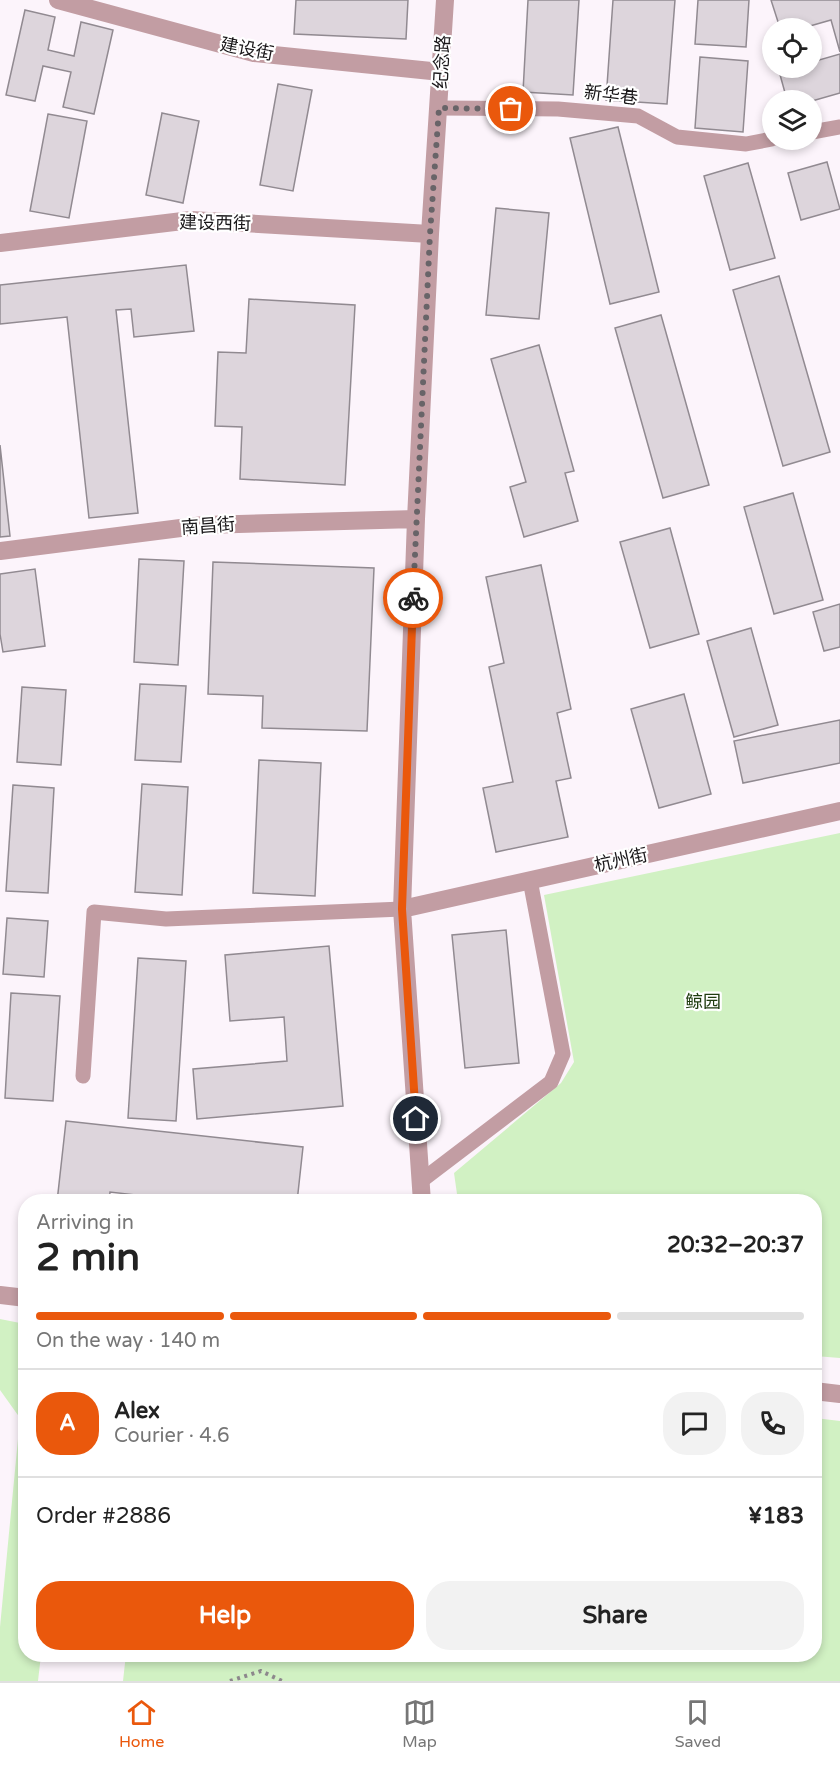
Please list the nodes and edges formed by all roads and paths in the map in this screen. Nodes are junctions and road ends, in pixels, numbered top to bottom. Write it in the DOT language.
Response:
graph roads {
  1 [pos="58,0"];
  2 [pos="445,0"];
  3 [pos="441,72"];
  4 [pos="439,108"];
  5 [pos="840,127"];
  6 [pos="822,130"];
  7 [pos="762,141"];
  8 [pos="430,234"];
  9 [pos="0,243"];
  10 [pos="416,519"];
  11 [pos="0,551"];
  12 [pos="840,811"];
  13 [pos="530,879"];
  14 [pos="402,909"];
  15 [pos="83,1076"];
  16 [pos="421,1181"];
  17 [pos="422,1194"];
  18 [pos="0,1295"];
  19 [pos="18,1297"];
  20 [pos="822,1392"];
  21 [pos="840,1394"];
  22 [pos="230,1681"];
  23 [pos="282,1681"];
  1 -- 3 [label="street, 建设街"];
  2 -- 3 [label="street, 纪念路"];
  3 -- 4 [label="street, 纪念路"];
  4 -- 7 [label="lane, 新华巷"];
  4 -- 8 [label="street, 纪念路"];
  5 -- 6 [label="lane"];
  8 -- 9 [label="street, 建设西街"];
  8 -- 10 [label="street, 纪念路"];
  10 -- 11 [label="street, 南昌街"];
  10 -- 14 [label="street, 纪念路"];
  12 -- 13 [label="street, 杭州街"];
  13 -- 14 [label="street, 杭州街"];
  13 -- 16 [label="lane"];
  14 -- 15 [label="lane"];
  14 -- 16 [label="street, 纪念路"];
  16 -- 17 [label="street, 纪念路"];
  18 -- 19 [label="street"];
  20 -- 21 [label="street"];
  22 -- 23 [label="path"];
}
